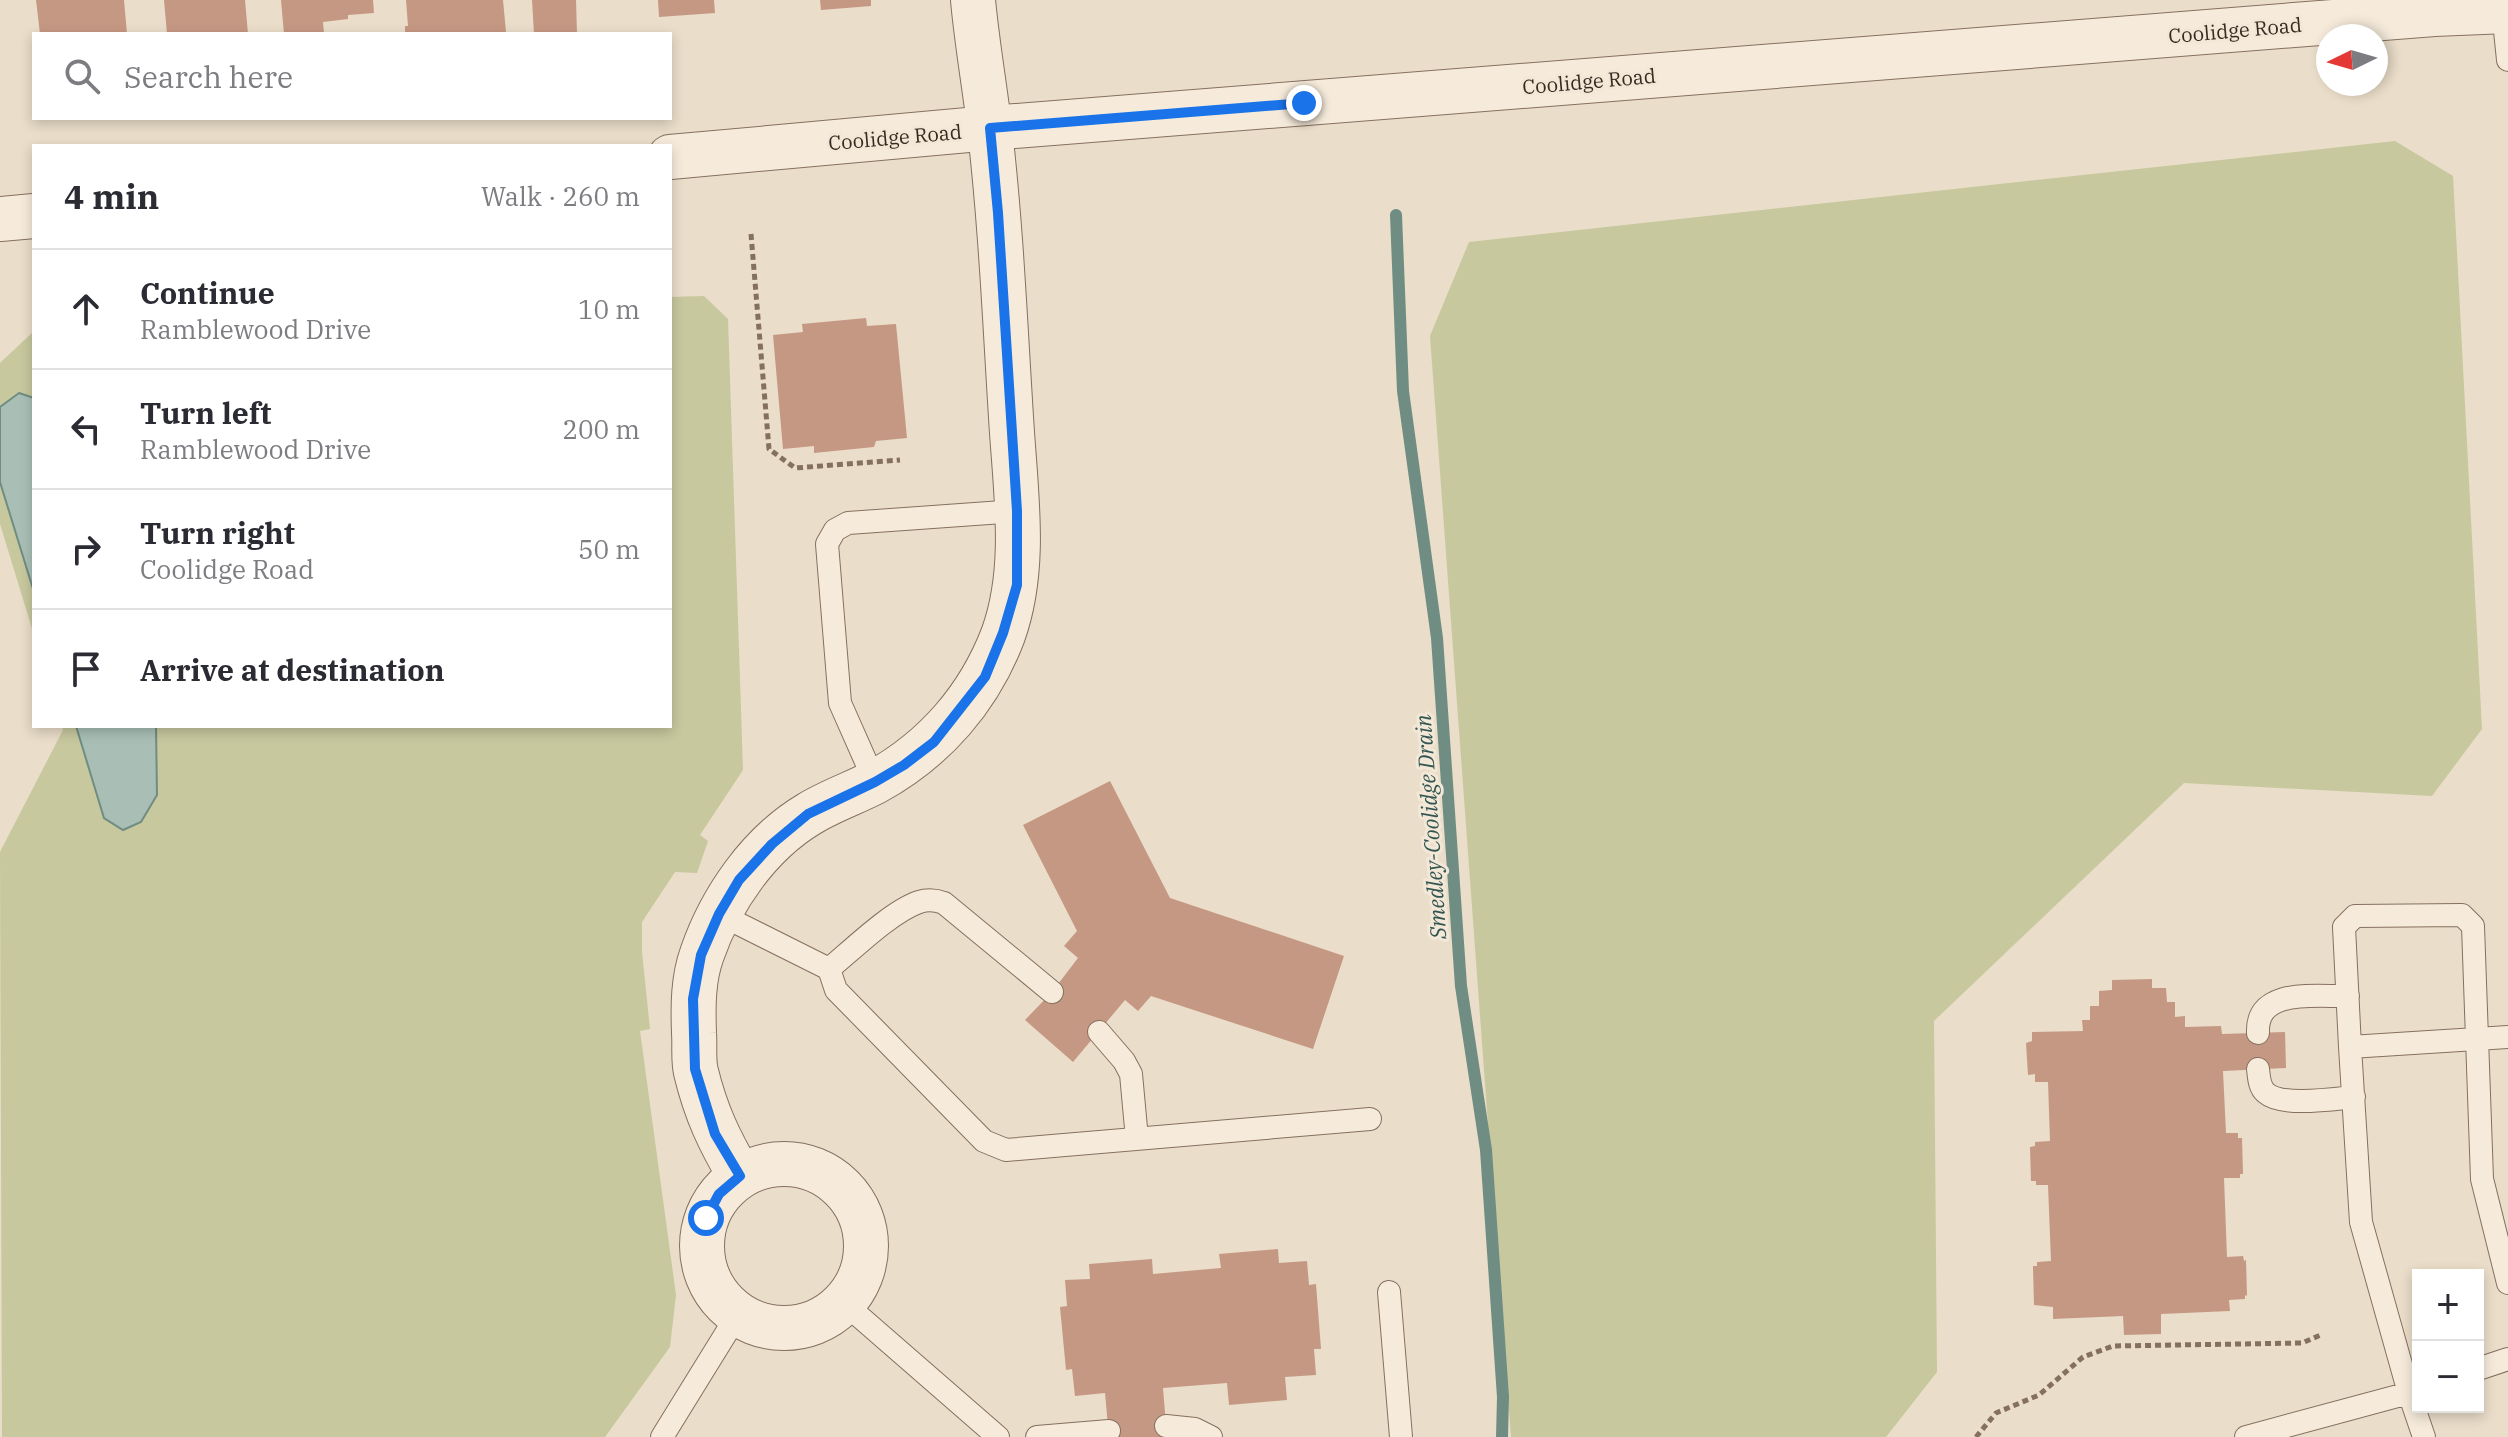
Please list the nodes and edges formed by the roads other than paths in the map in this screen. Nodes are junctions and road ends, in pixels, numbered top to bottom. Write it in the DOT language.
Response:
graph roads {
  1 [pos="973,0"];
  2 [pos="2433,7"];
  3 [pos="2506,11"];
  4 [pos="2508,60"];
  5 [pos="990,128"];
  6 [pos="672,157"];
  7 [pos="32,216"];
  8 [pos="0,219"];
  9 [pos="1017,511"];
  10 [pos="875,782"];
  11 [pos="719,914"];
  12 [pos="829,969"];
  13 [pos="1052,992"];
  14 [pos="2348,996"];
  15 [pos="1099,1032"];
  16 [pos="2258,1033"];
  17 [pos="2508,1037"];
  18 [pos="2475,1039"];
  19 [pos="2350,1047"];
  20 [pos="2258,1069"];
  21 [pos="2354,1097"];
  22 [pos="1370,1119"];
  23 [pos="1137,1139"];
  24 [pos="740,1176"];
  25 [pos="2508,1283"];
  26 [pos="1389,1292"];
  27 [pos="844,1303"];
  28 [pos="738,1314"];
  29 [pos="2508,1359"];
  30 [pos="2484,1367"];
  31 [pos="2412,1385"];
  32 [pos="2412,1392"];
  33 [pos="2419,1413"];
  34 [pos="1166,1426"];
  35 [pos="1109,1431"];
  36 [pos="668,1433"];
  37 [pos="998,1437"];
  38 [pos="1037,1437"];
  39 [pos="1211,1437"];
  40 [pos="1401,1437"];
  41 [pos="2246,1437"];
  42 [pos="2424,1437"];
  1 -- 5 [label="street"];
  2 -- 3 [label="street, Coolidge Road"];
  2 -- 5 [label="street, Coolidge Road"];
  3 -- 4 [label="lane"];
  5 -- 6 [label="street, Coolidge Road"];
  5 -- 9 [label="street"];
  7 -- 8 [label="street"];
  9 -- 10 [label="street"];
  9 -- 10 [label="lane"];
  10 -- 11 [label="street"];
  11 -- 12 [label="lane"];
  11 -- 24 [label="street"];
  12 -- 13 [label="lane"];
  12 -- 23 [label="lane"];
  14 -- 16 [label="lane"];
  14 -- 18 [label="lane"];
  14 -- 19 [label="lane"];
  15 -- 23 [label="lane"];
  17 -- 18 [label="lane"];
  18 -- 19 [label="lane"];
  18 -- 25 [label="lane"];
  19 -- 21 [label="lane"];
  20 -- 21 [label="lane"];
  21 -- 31 [label="lane"];
  22 -- 23 [label="lane"];
  24 -- 27 [label="street"];
  24 -- 28 [label="street"];
  26 -- 40 [label="lane"];
  27 -- 28 [label="street"];
  27 -- 37 [label="lane"];
  28 -- 36 [label="lane"];
  29 -- 30 [label="lane"];
  32 -- 41 [label="lane"];
  33 -- 42 [label="lane"];
  34 -- 39 [label="lane"];
  35 -- 38 [label="lane"];
}
